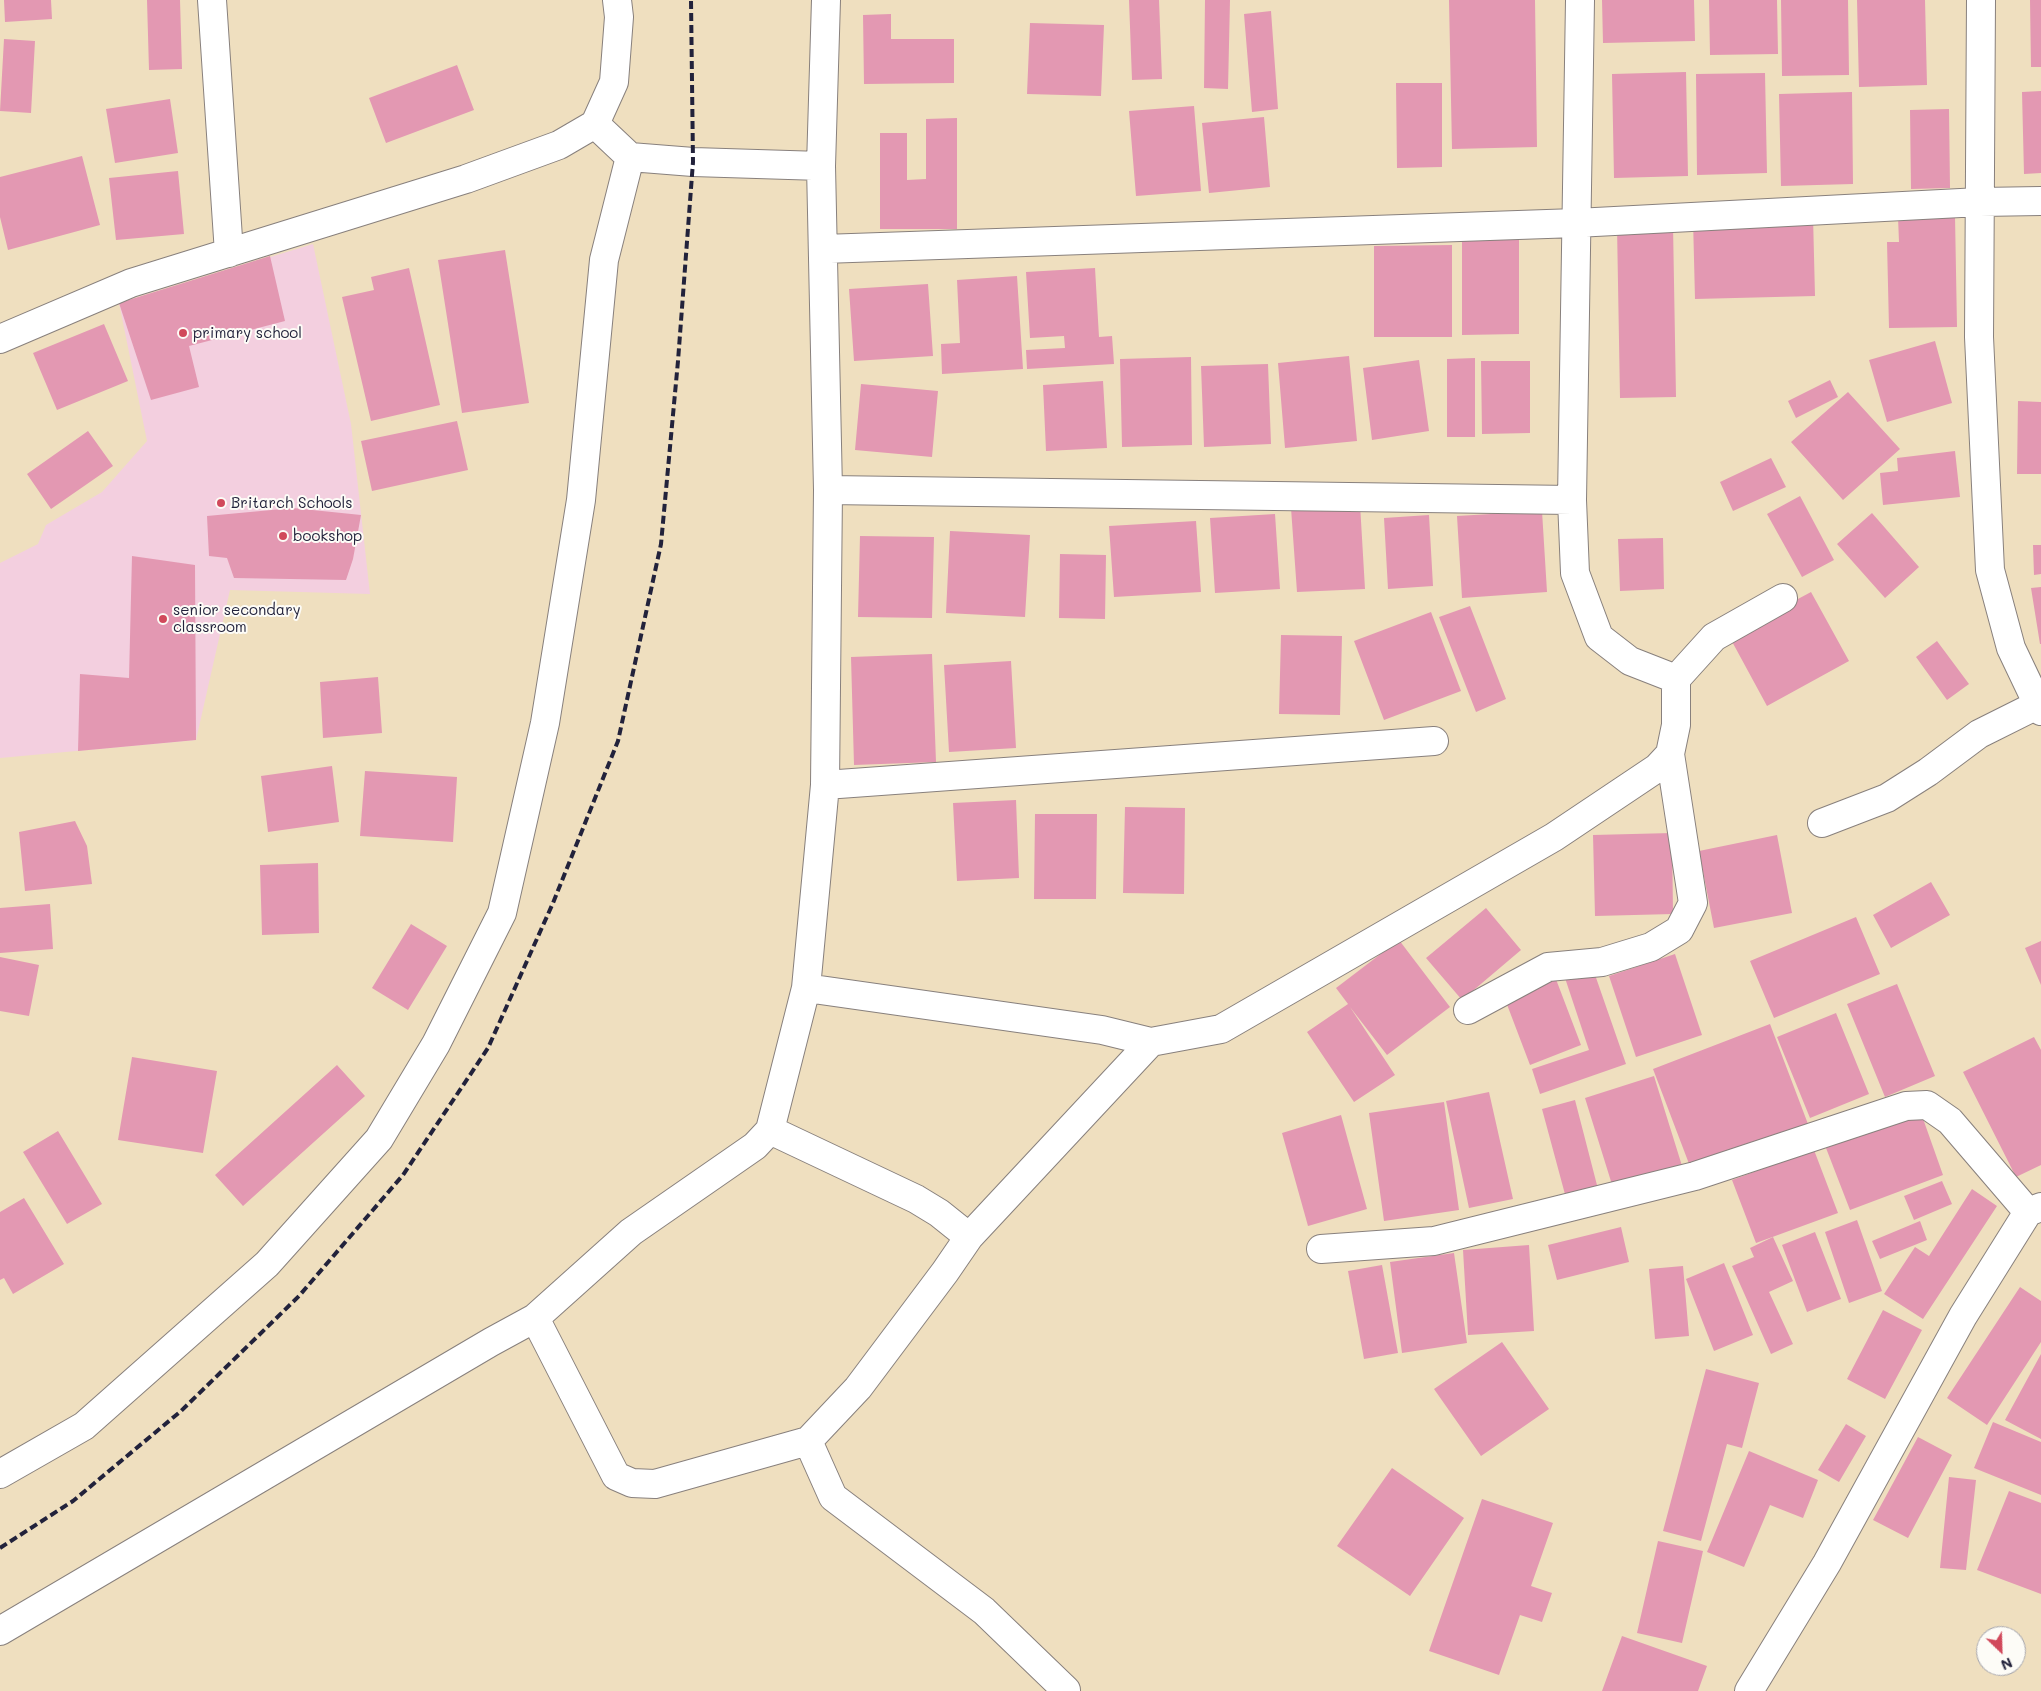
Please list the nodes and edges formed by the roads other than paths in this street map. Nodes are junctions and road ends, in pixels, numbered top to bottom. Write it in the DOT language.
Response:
graph roads {
  1 [pos="212,0"];
  2 [pos="617,0"];
  3 [pos="826,0"];
  4 [pos="1580,0"];
  5 [pos="1981,0"];
  6 [pos="595,124"];
  7 [pos="630,157"];
  8 [pos="821,166"];
  9 [pos="2041,201"];
  10 [pos="1980,202"];
  11 [pos="1576,223"];
  12 [pos="823,249"];
  13 [pos="229,253"];
  14 [pos="0,339"];
  15 [pos="828,490"];
  16 [pos="1572,500"];
  17 [pos="1783,598"];
  18 [pos="1676,679"];
  19 [pos="2039,708"];
  20 [pos="1434,741"];
  21 [pos="1670,754"];
  22 [pos="825,785"];
  23 [pos="1822,823"];
  24 [pos="806,988"];
  25 [pos="1468,1010"];
  26 [pos="1151,1042"];
  27 [pos="770,1130"];
  28 [pos="2034,1210"];
  29 [pos="969,1237"];
  30 [pos="1321,1249"];
  31 [pos="535,1318"];
  32 [pos="808,1441"];
  33 [pos="0,1474"];
  34 [pos="0,1631"];
  35 [pos="1066,1690"];
  36 [pos="1749,1691"];
  1 -- 13 [label="street"];
  2 -- 6 [label="street"];
  3 -- 8 [label="street"];
  4 -- 11 [label="street"];
  5 -- 10 [label="street"];
  6 -- 7 [label="street"];
  6 -- 13 [label="street"];
  7 -- 8 [label="street"];
  7 -- 33 [label="street"];
  8 -- 12 [label="street"];
  9 -- 10 [label="street"];
  10 -- 11 [label="street"];
  10 -- 19 [label="street"];
  11 -- 12 [label="street"];
  11 -- 16 [label="street"];
  12 -- 15 [label="street"];
  13 -- 14 [label="street"];
  15 -- 16 [label="street"];
  15 -- 22 [label="street"];
  16 -- 18 [label="street"];
  17 -- 18 [label="street"];
  18 -- 21 [label="street"];
  19 -- 23 [label="street"];
  20 -- 22 [label="street"];
  21 -- 25 [label="street"];
  21 -- 26 [label="street"];
  22 -- 24 [label="street"];
  24 -- 26 [label="street"];
  24 -- 27 [label="street"];
  26 -- 29 [label="street"];
  27 -- 29 [label="street"];
  27 -- 31 [label="street"];
  28 -- 30 [label="street"];
  28 -- 36 [label="street"];
  29 -- 32 [label="street"];
  31 -- 32 [label="street"];
  31 -- 34 [label="street"];
  32 -- 35 [label="street"];
}
